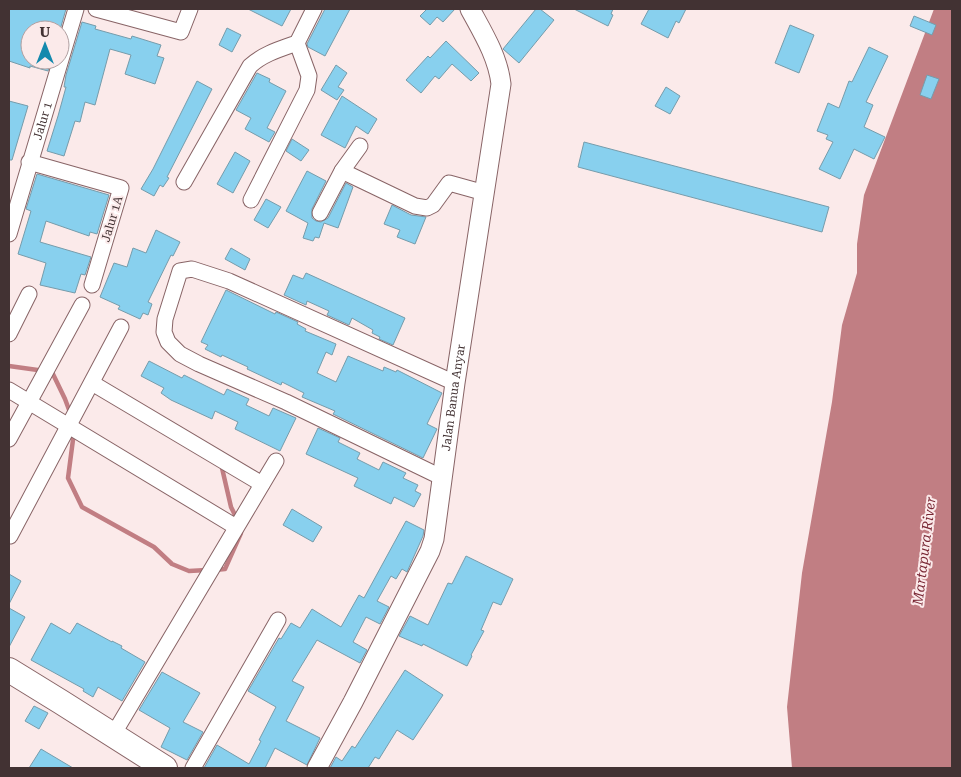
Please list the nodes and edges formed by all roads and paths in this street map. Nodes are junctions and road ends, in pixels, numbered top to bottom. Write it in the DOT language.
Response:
graph roads {
  1 [pos="76,9"];
  2 [pos="96,9"];
  3 [pos="190,9"];
  4 [pos="314,9"];
  5 [pos="470,9"];
  6 [pos="297,43"];
  7 [pos="360,146"];
  8 [pos="29,162"];
  9 [pos="342,171"];
  10 [pos="184,182"];
  11 [pos="485,193"];
  12 [pos="251,200"];
  13 [pos="320,213"];
  14 [pos="9,234"];
  15 [pos="92,285"];
  16 [pos="29,294"];
  17 [pos="82,305"];
  18 [pos="122,327"];
  19 [pos="9,334"];
  20 [pos="92,383"];
  21 [pos="455,383"];
  22 [pos="9,390"];
  23 [pos="29,401"];
  24 [pos="69,426"];
  25 [pos="9,439"];
  26 [pos="276,460"];
  27 [pos="443,478"];
  28 [pos="262,484"];
  29 [pos="236,527"];
  30 [pos="10,536"];
  31 [pos="278,620"];
  32 [pos="9,670"];
  33 [pos="113,735"];
  34 [pos="165,768"];
  35 [pos="193,768"];
  36 [pos="317,768"];
  1 -- 8 [label="street, Jalur 1"];
  2 -- 3 [label="street"];
  4 -- 6 [label="street"];
  5 -- 11 [label="street, Jalan Banua Anyar"];
  6 -- 10 [label="street"];
  6 -- 12 [label="street"];
  7 -- 9 [label="street"];
  8 -- 14 [label="street, Jalur 1"];
  8 -- 15 [label="street, Jalur 1A"];
  9 -- 11 [label="street"];
  9 -- 13 [label="street"];
  11 -- 21 [label="street, Jalan Banua Anyar"];
  16 -- 19 [label="street"];
  17 -- 23 [label="street"];
  18 -- 20 [label="street"];
  20 -- 24 [label="street"];
  20 -- 28 [label="street"];
  21 -- 27 [label="street, Jalan Banua Anyar"];
  21 -- 27 [label="street"];
  22 -- 23 [label="street"];
  23 -- 24 [label="street"];
  23 -- 25 [label="street"];
  24 -- 29 [label="street"];
  24 -- 30 [label="street"];
  26 -- 28 [label="street"];
  27 -- 36 [label="street, Jalan Banua Anyar"];
  28 -- 29 [label="street"];
  29 -- 33 [label="street"];
  31 -- 35 [label="street"];
  32 -- 33 [label="main road"];
  33 -- 34 [label="main road"];
}
